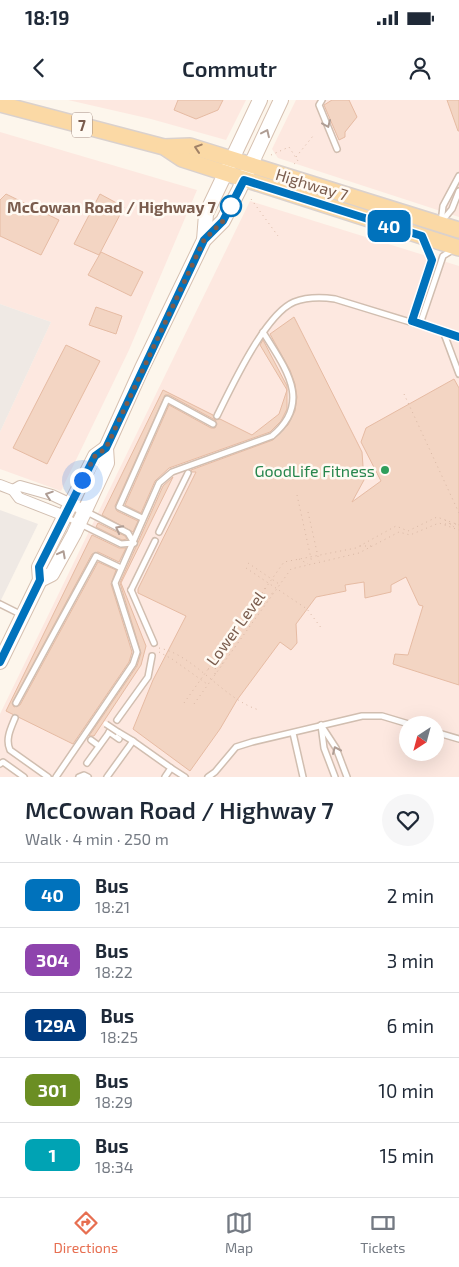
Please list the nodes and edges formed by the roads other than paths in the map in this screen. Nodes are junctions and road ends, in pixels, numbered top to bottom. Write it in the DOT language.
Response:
graph roads {
  1 [pos="260,100"];
  2 [pos="281,100"];
  3 [pos="322,100"];
  4 [pos="0,104"];
  5 [pos="338,149"];
  6 [pos="228,166"];
  7 [pos="248,173"];
  8 [pos="459,176"];
  9 [pos="459,192"];
  10 [pos="441,223"];
  11 [pos="459,230"];
  12 [pos="422,236"];
  13 [pos="204,240"];
  14 [pos="459,247"];
  15 [pos="412,321"];
  16 [pos="420,324"];
  17 [pos="443,331"];
  18 [pos="263,332"];
  19 [pos="459,338"];
  20 [pos="459,374"];
  21 [pos="216,416"];
  22 [pos="212,424"];
  23 [pos="106,448"];
  24 [pos="188,473"];
  25 [pos="0,485"];
  26 [pos="68,510"];
  27 [pos="82,517"];
  28 [pos="142,518"];
  29 [pos="160,532"];
  30 [pos="155,541"];
  31 [pos="134,543"];
  32 [pos="122,568"];
  33 [pos="40,580"];
  34 [pos="0,604"];
  35 [pos="22,615"];
  36 [pos="154,646"];
  37 [pos="152,656"];
  38 [pos="0,662"];
  39 [pos="16,703"];
  40 [pos="16,718"];
  41 [pos="95,720"];
  42 [pos="117,720"];
  43 [pos="399,721"];
  44 [pos="321,725"];
  45 [pos="293,733"];
  46 [pos="444,735"];
  47 [pos="119,739"];
  48 [pos="459,739"];
  49 [pos="91,740"];
  50 [pos="133,741"];
  51 [pos="99,746"];
  52 [pos="87,763"];
  53 [pos="0,764"];
  54 [pos="171,768"];
  55 [pos="24,777"];
  56 [pos="48,777"];
  57 [pos="56,777"];
  58 [pos="79,777"];
  59 [pos="88,777"];
  60 [pos="107,777"];
  61 [pos="165,777"];
  62 [pos="185,777"];
  63 [pos="208,777"];
  64 [pos="303,777"];
  65 [pos="335,777"];
  66 [pos="346,777"];
  1 -- 6 [label="main road"];
  7 -- 2 [label="main road, one-way"];
  3 -- 5 [label="lane, one-way"];
  4 -- 6 [label="main road, Highway 7 / 7"];
  6 -- 7 [label="main road, Highway 7 / 7"];
  6 -- 13 [label="main road"];
  7 -- 10 [label="main road, Highway 7 / 7"];
  7 -- 12 [label="main road, Highway 7 / 7"];
  7 -- 13 [label="main road"];
  8 -- 10 [label="lane"];
  9 -- 10 [label="lane"];
  10 -- 11 [label="main road, Highway 7 / 7"];
  12 -- 14 [label="main road, Highway 7 / 7"];
  12 -- 15 [label="lane"];
  13 -- 23 [label="main road"];
  14 -- 16 [label="lane"];
  15 -- 16 [label="lane"];
  15 -- 18 [label="lane"];
  16 -- 17 [label="lane"];
  17 -- 19 [label="lane"];
  17 -- 20 [label="lane"];
  18 -- 21 [label="lane"];
  18 -- 28 [label="lane"];
  22 -- 28 [label="lane"];
  23 -- 26 [label="main road"];
  23 -- 27 [label="main road"];
  24 -- 29 [label="lane"];
  25 -- 26 [label="street"];
  26 -- 27 [label="street"];
  26 -- 33 [label="main road"];
  31 -- 27 [label="lane, one-way"];
  27 -- 31 [label="lane"];
  33 -- 27 [label="main road, one-way"];
  28 -- 31 [label="lane"];
  30 -- 36 [label="lane"];
  31 -- 32 [label="lane"];
  32 -- 39 [label="lane"];
  32 -- 41 [label="lane"];
  33 -- 35 [label="main road"];
  34 -- 35 [label="lane"];
  35 -- 38 [label="main road"];
  37 -- 42 [label="lane"];
  40 -- 56 [label="lane"];
  41 -- 50 [label="lane, bridge"];
  41 -- 57 [label="lane"];
  43 -- 44 [label="lane"];
  44 -- 45 [label="lane"];
  44 -- 65 [label="lane"];
  66 -- 44 [label="lane, one-way"];
  45 -- 63 [label="lane"];
  45 -- 64 [label="lane"];
  46 -- 48 [label="lane"];
  47 -- 51 [label="lane"];
  49 -- 51 [label="lane"];
  50 -- 54 [label="lane"];
  50 -- 60 [label="lane"];
  51 -- 52 [label="lane"];
  53 -- 55 [label="lane"];
  54 -- 61 [label="lane"];
  54 -- 62 [label="lane"];
  58 -- 59 [label="lane"];
}
